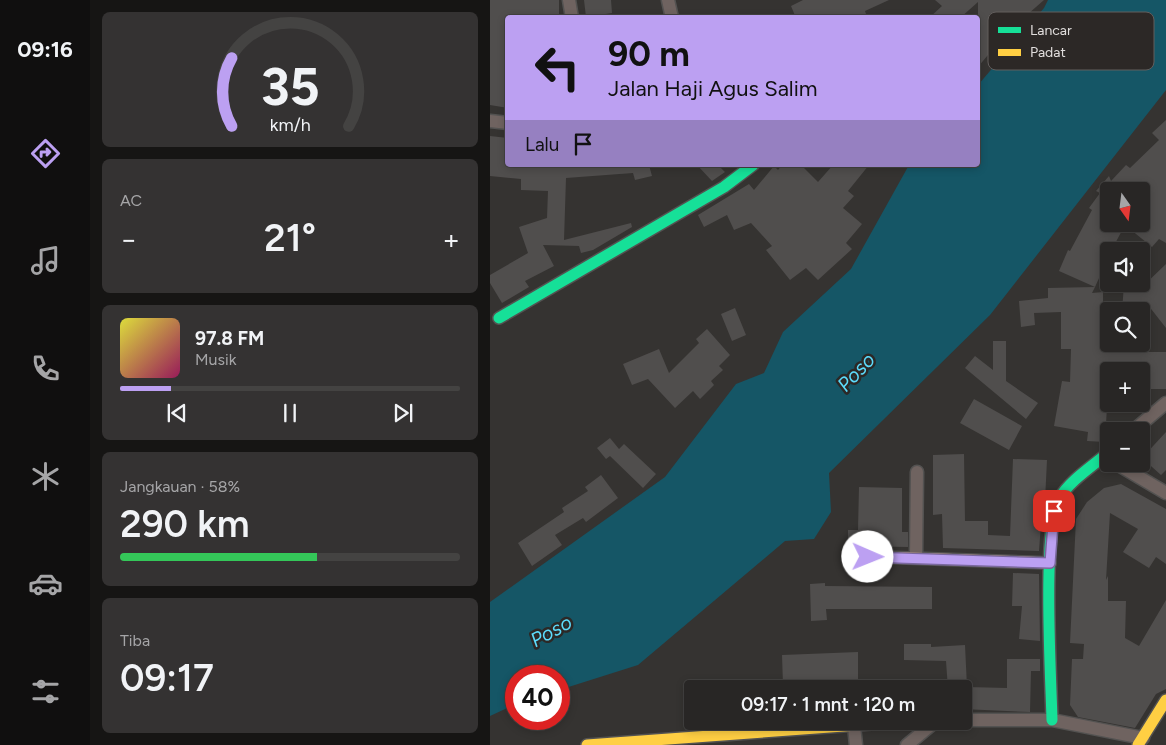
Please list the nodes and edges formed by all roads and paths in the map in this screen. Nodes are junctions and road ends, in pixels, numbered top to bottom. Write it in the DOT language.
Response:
graph roads {
  1 [pos="569,0"];
  2 [pos="668,0"];
  3 [pos="572,15"];
  4 [pos="671,15"];
  5 [pos="490,121"];
  6 [pos="505,123"];
  7 [pos="748,167"];
  8 [pos="499,318"];
  9 [pos="1166,403"];
  10 [pos="1144,422"];
  11 [pos="1100,461"];
  12 [pos="917,472"];
  13 [pos="1131,472"];
  14 [pos="1166,493"];
  15 [pos="851,556"];
  16 [pos="916,557"];
  17 [pos="1050,563"];
  18 [pos="1166,700"];
  19 [pos="972,720"];
  20 [pos="1052,720"];
  21 [pos="798,730"];
  22 [pos="854,730"];
  23 [pos="925,730"];
  24 [pos="1141,741"];
  25 [pos="587,745"];
  26 [pos="856,745"];
  27 [pos="907,745"];
  1 -- 3 [label="street"];
  2 -- 4 [label="street"];
  5 -- 6 [label="street"];
  7 -- 8 [label="street"];
  9 -- 10 [label="street"];
  11 -- 17 [label="street"];
  12 -- 16 [label="street"];
  13 -- 14 [label="street"];
  15 -- 16 [label="street"];
  16 -- 17 [label="street"];
  17 -- 20 [label="street"];
  18 -- 24 [label="street"];
  19 -- 20 [label="street"];
  20 -- 24 [label="street"];
  21 -- 25 [label="street"];
  22 -- 26 [label="street"];
  23 -- 27 [label="street"];
}
